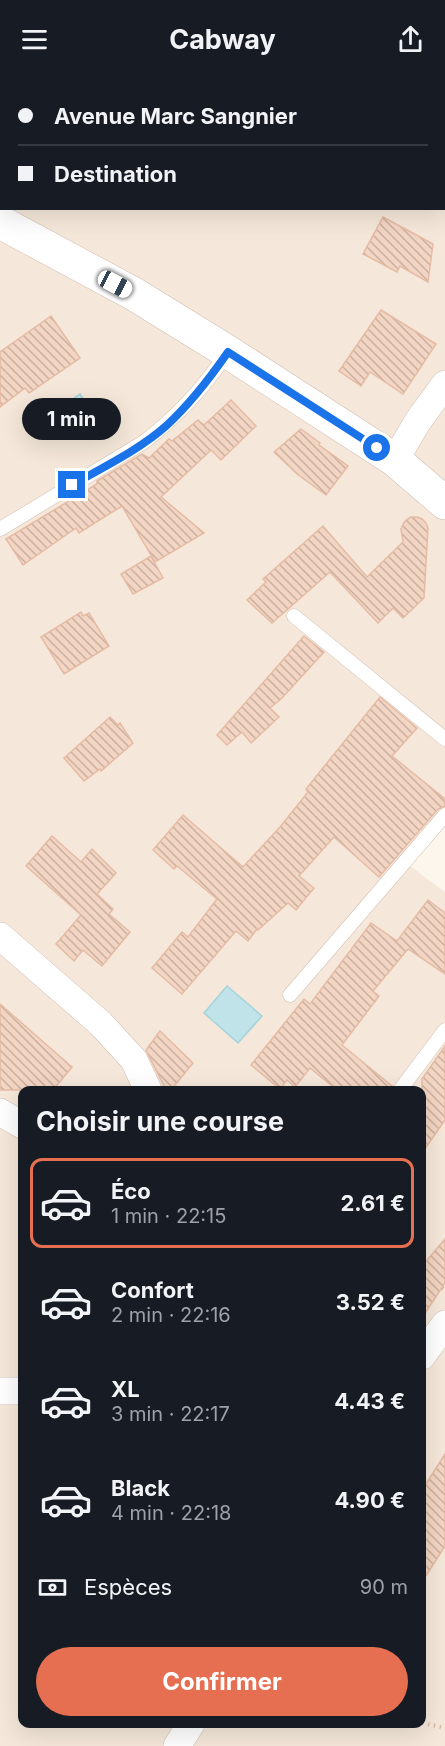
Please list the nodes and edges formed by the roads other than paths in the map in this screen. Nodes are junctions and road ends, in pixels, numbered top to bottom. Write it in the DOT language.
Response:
graph roads {
  1 [pos="0,222"];
  2 [pos="228,352"];
  3 [pos="444,386"];
  4 [pos="395,460"];
  5 [pos="445,503"];
  6 [pos="0,529"];
  7 [pos="294,616"];
  8 [pos="445,739"];
  9 [pos="445,814"];
  10 [pos="0,936"];
  11 [pos="290,995"];
  12 [pos="445,1030"];
  13 [pos="146,1086"];
  14 [pos="403,1086"];
  15 [pos="0,1112"];
  16 [pos="18,1123"];
  17 [pos="445,1324"];
  18 [pos="426,1350"];
  19 [pos="0,1391"];
  20 [pos="18,1391"];
  21 [pos="188,1728"];
  22 [pos="177,1746"];
  1 -- 2 [label="street"];
  2 -- 4 [label="street"];
  2 -- 6 [label="lane"];
  3 -- 4 [label="street"];
  4 -- 5 [label="street"];
  7 -- 8 [label="lane"];
  9 -- 11 [label="lane"];
  10 -- 13 [label="street"];
  12 -- 14 [label="lane"];
  15 -- 16 [label="street"];
  17 -- 18 [label="street"];
  19 -- 20 [label="street"];
  21 -- 22 [label="street"];
}
